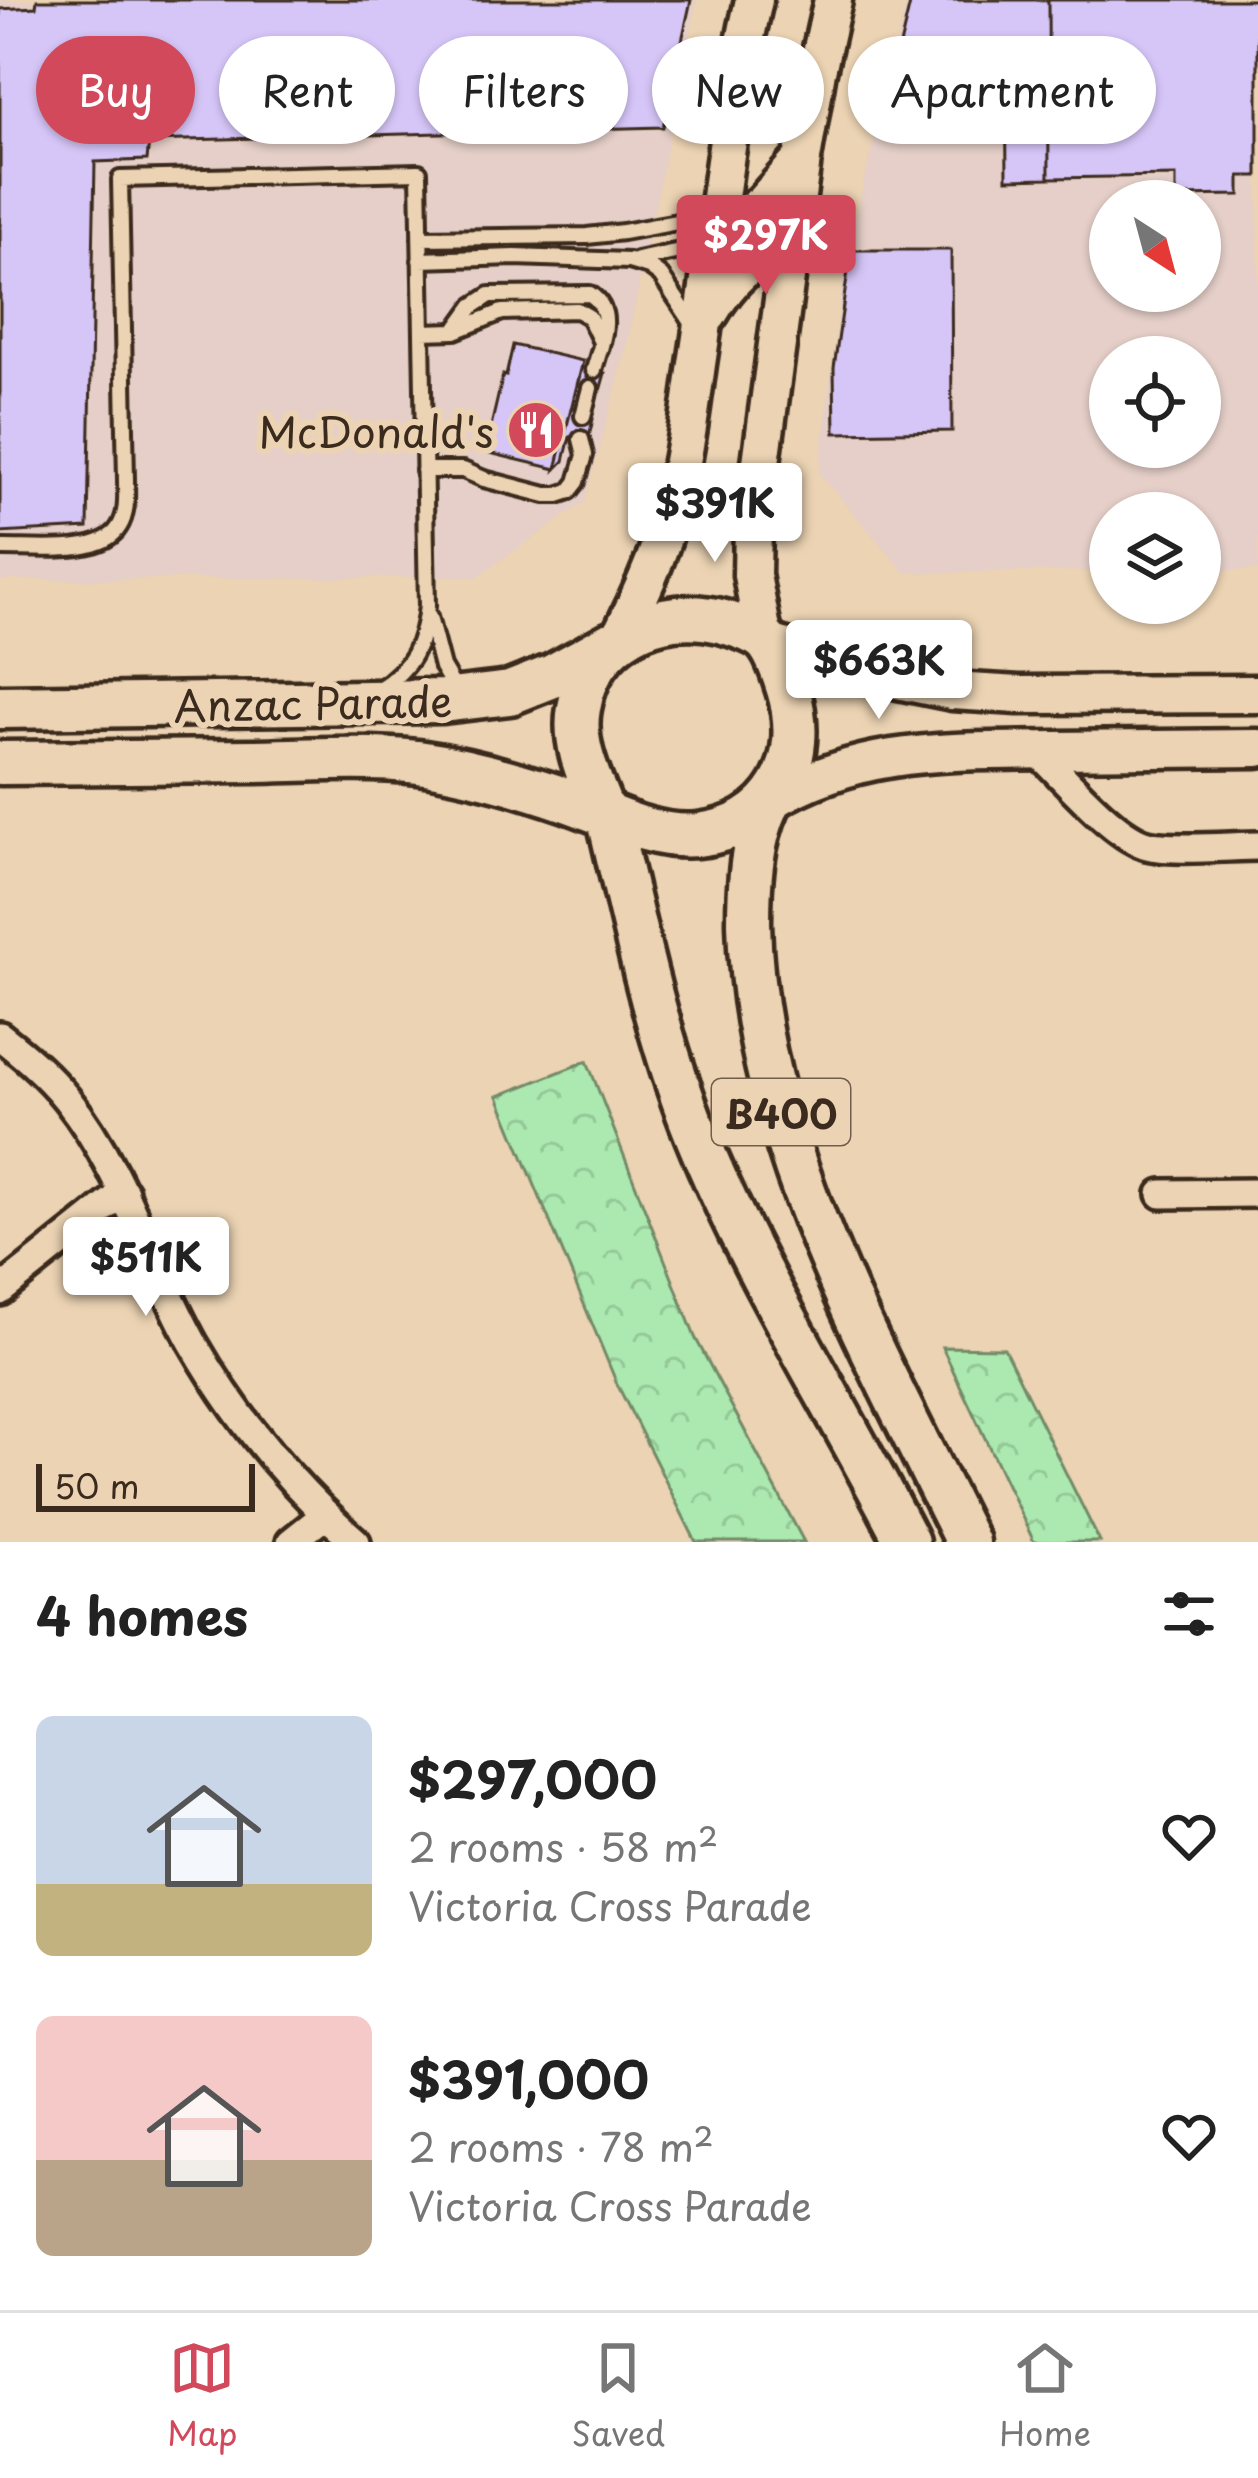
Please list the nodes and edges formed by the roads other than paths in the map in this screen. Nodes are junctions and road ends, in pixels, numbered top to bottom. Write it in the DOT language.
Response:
graph roads {
  1 [pos="754,0"];
  2 [pos="833,0"];
  3 [pos="802,159"];
  4 [pos="723,181"];
  5 [pos="717,232"];
  6 [pos="792,236"];
  7 [pos="420,238"];
  8 [pos="420,260"];
  9 [pos="629,261"];
  10 [pos="422,332"];
  11 [pos="701,343"];
  12 [pos="594,370"];
  13 [pos="590,388"];
  14 [pos="583,416"];
  15 [pos="580,439"];
  16 [pos="424,470"];
  17 [pos="0,548"];
  18 [pos="427,606"];
  19 [pos="616,640"];
  20 [pos="765,641"];
  21 [pos="1258,694"];
  22 [pos="472,699"];
  23 [pos="353,703"];
  24 [pos="1,707"];
  25 [pos="1258,748"];
  26 [pos="1036,751"];
  27 [pos="0,764"];
  28 [pos="769,804"];
  29 [pos="606,813"];
  30 [pos="1258,846"];
  31 [pos="0,1036"];
  32 [pos="124,1192"];
  33 [pos="1258,1193"];
  34 [pos="1162,1194"];
  35 [pos="0,1292"];
  36 [pos="325,1515"];
  37 [pos="291,1542"];
  38 [pos="356,1542"];
  39 [pos="907,1542"];
  40 [pos="967,1542"];
  1 -- 4 [label="main road"];
  2 -- 3 [label="main road"];
  3 -- 5 [label="main road"];
  3 -- 6 [label="main road"];
  4 -- 5 [label="main road"];
  4 -- 7 [label="lane"];
  5 -- 9 [label="lane"];
  5 -- 11 [label="main road"];
  6 -- 11 [label="main road"];
  6 -- 20 [label="main road"];
  7 -- 8 [label="lane"];
  7 -- 17 [label="lane"];
  8 -- 9 [label="lane"];
  8 -- 10 [label="lane"];
  9 -- 11 [label="lane"];
  10 -- 12 [label="lane"];
  10 -- 16 [label="lane"];
  11 -- 19 [label="main road"];
  13 -- 14 [label="lane"];
  15 -- 16 [label="lane"];
  16 -- 18 [label="lane"];
  18 -- 22 [label="lane"];
  18 -- 23 [label="lane"];
  19 -- 20 [label="main road"];
  19 -- 22 [label="main road, Anzac Parade"];
  19 -- 29 [label="main road, B400"];
  20 -- 21 [label="main road"];
  20 -- 28 [label="main road, B400"];
  22 -- 23 [label="main road, Anzac Parade"];
  23 -- 24 [label="main road, Anzac Parade"];
  25 -- 26 [label="main road"];
  26 -- 28 [label="main road"];
  26 -- 30 [label="street"];
  27 -- 29 [label="main road, Anzac Parade"];
  28 -- 29 [label="main road"];
  28 -- 40 [label="main road, B400"];
  29 -- 39 [label="main road, B400"];
  31 -- 32 [label="street"];
  32 -- 35 [label="street"];
  32 -- 36 [label="street"];
  33 -- 34 [label="street"];
  36 -- 37 [label="street"];
  36 -- 38 [label="street"];
}
